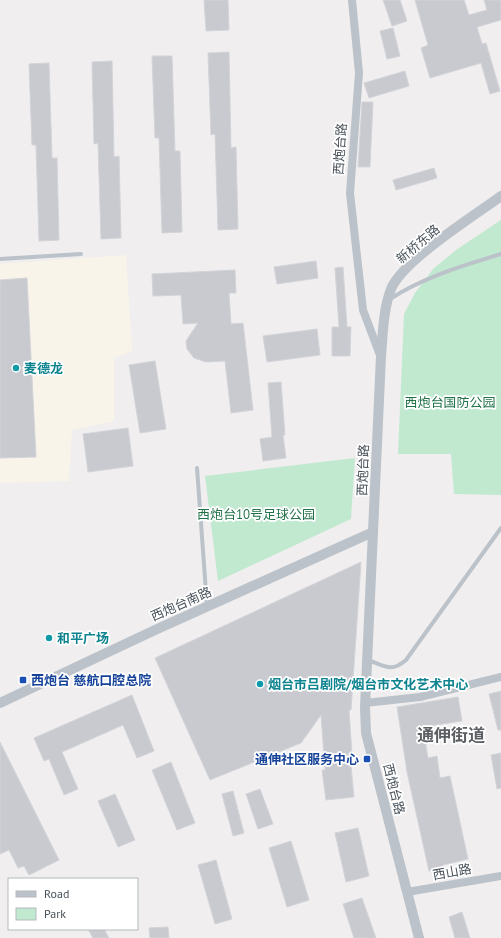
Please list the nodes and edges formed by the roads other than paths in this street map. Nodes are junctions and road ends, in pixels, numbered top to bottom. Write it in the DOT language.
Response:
graph roads {
  1 [pos="352,0"];
  2 [pos="501,196"];
  3 [pos="81,254"];
  4 [pos="501,254"];
  5 [pos="0,259"];
  6 [pos="388,300"];
  7 [pos="381,356"];
  8 [pos="197,468"];
  9 [pos="501,528"];
  10 [pos="373,532"];
  11 [pos="208,606"];
  12 [pos="367,659"];
  13 [pos="501,677"];
  14 [pos="0,703"];
  15 [pos="365,703"];
  16 [pos="501,876"];
  17 [pos="407,892"];
  18 [pos="419,938"];
  1 -- 7 [label="street, 西炮台路"];
  2 -- 6 [label="street, 新桥东路"];
  3 -- 5 [label="lane"];
  4 -- 6 [label="lane"];
  6 -- 7 [label="street, 新桥东路"];
  7 -- 10 [label="street, 西炮台路"];
  8 -- 11 [label="lane"];
  9 -- 12 [label="lane"];
  10 -- 11 [label="street, 西炮台南路"];
  10 -- 12 [label="street, 西炮台路"];
  11 -- 14 [label="street, 西炮台南路"];
  12 -- 15 [label="street, 西炮台路"];
  13 -- 15 [label="street"];
  15 -- 17 [label="street, 西炮台路"];
  16 -- 17 [label="street, 西山路"];
  17 -- 18 [label="street, 西炮台路"];
}
